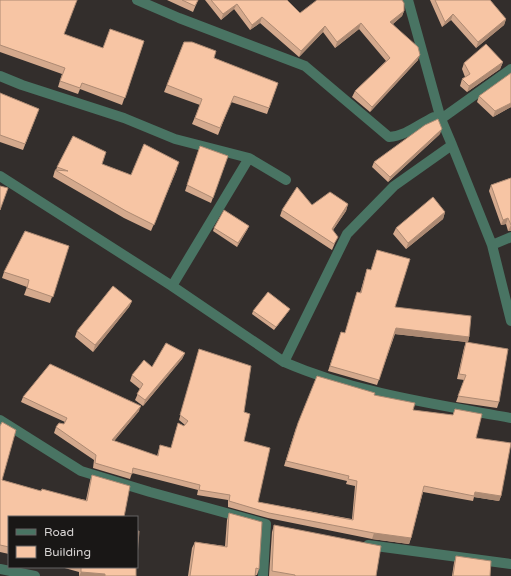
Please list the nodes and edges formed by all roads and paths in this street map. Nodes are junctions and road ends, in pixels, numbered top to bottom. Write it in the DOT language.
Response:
graph roads {
  1 [pos="137,0"];
  2 [pos="408,0"];
  3 [pos="511,69"];
  4 [pos="0,76"];
  5 [pos="441,119"];
  6 [pos="452,145"];
  7 [pos="249,158"];
  8 [pos="0,176"];
  9 [pos="286,180"];
  10 [pos="511,237"];
  11 [pos="492,245"];
  12 [pos="172,286"];
  13 [pos="511,321"];
  14 [pos="284,362"];
  15 [pos="511,418"];
  16 [pos="0,420"];
  17 [pos="356,542"];
  18 [pos="511,564"];
  19 [pos="0,569"];
  20 [pos="35,576"];
  21 [pos="263,576"];
  1 -- 5 [label="street"];
  2 -- 5 [label="street"];
  3 -- 5 [label="street"];
  4 -- 7 [label="street"];
  5 -- 6 [label="street"];
  6 -- 11 [label="street"];
  6 -- 14 [label="street"];
  7 -- 9 [label="street"];
  7 -- 12 [label="street"];
  8 -- 12 [label="street"];
  10 -- 11 [label="street"];
  11 -- 13 [label="street"];
  12 -- 14 [label="street"];
  14 -- 15 [label="street"];
  16 -- 21 [label="street"];
  17 -- 18 [label="street"];
  19 -- 20 [label="street"];
}
